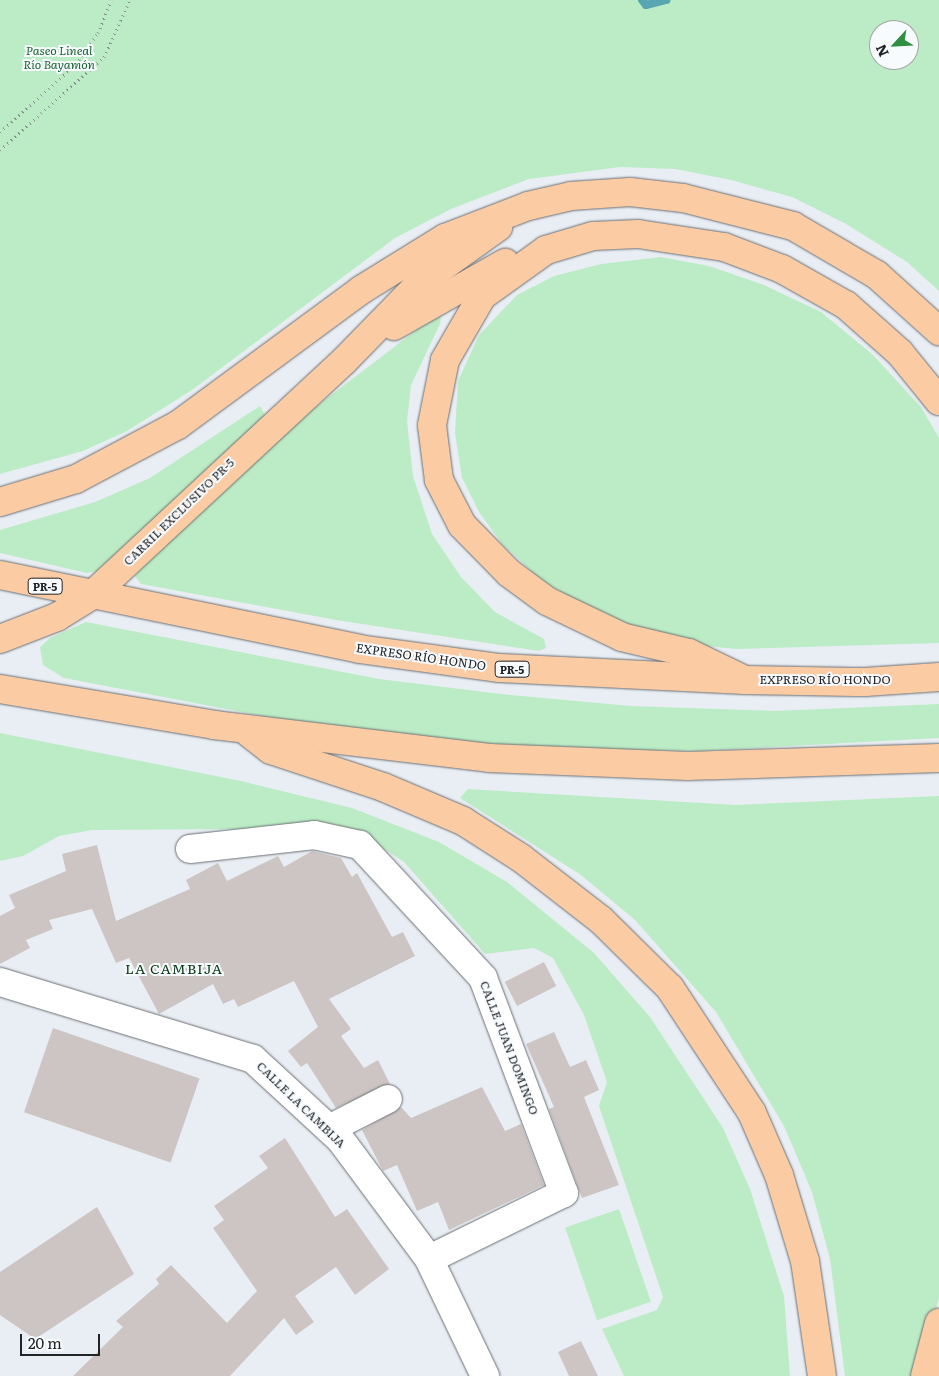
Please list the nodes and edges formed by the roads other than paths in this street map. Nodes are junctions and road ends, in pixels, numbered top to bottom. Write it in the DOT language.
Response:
graph roads {
  1 [pos="528,206"];
  2 [pos="571,241"];
  3 [pos="939,331"];
  4 [pos="344,361"];
  5 [pos="939,401"];
  6 [pos="0,502"];
  7 [pos="0,575"];
  8 [pos="91,596"];
  9 [pos="0,638"];
  10 [pos="939,676"];
  11 [pos="745,680"];
  12 [pos="0,688"];
  13 [pos="243,729"];
  14 [pos="939,758"];
  15 [pos="190,849"];
  16 [pos="0,982"];
  17 [pos="388,1099"];
  18 [pos="329,1129"];
  19 [pos="429,1260"];
  20 [pos="939,1323"];
  21 [pos="485,1376"];
  22 [pos="822,1376"];
  23 [pos="925,1376"];
  1 -- 3 [label="highway"];
  1 -- 4 [label="highway"];
  1 -- 6 [label="highway"];
  2 -- 4 [label="highway"];
  2 -- 5 [label="highway"];
  2 -- 11 [label="highway"];
  4 -- 8 [label="highway, CARRIL EXCLUSIVO PR-5"];
  7 -- 8 [label="highway, EXPRESO RÍO HONDO / PR-5"];
  8 -- 9 [label="highway, CARRIL EXCLUSIVO PR-5"];
  8 -- 11 [label="highway, EXPRESO RÍO HONDO / PR-5"];
  10 -- 11 [label="highway, EXPRESO RÍO HONDO / PR-5"];
  12 -- 13 [label="highway"];
  13 -- 14 [label="highway"];
  13 -- 22 [label="highway"];
  15 -- 19 [label="street, CALLE JUAN DOMINGO"];
  16 -- 18 [label="street, CALLE LA CAMBIJA"];
  17 -- 18 [label="street"];
  18 -- 19 [label="street, CALLE LA CAMBIJA"];
  19 -- 21 [label="street, CALLE LA CAMBIJA"];
  20 -- 23 [label="highway"];
}
